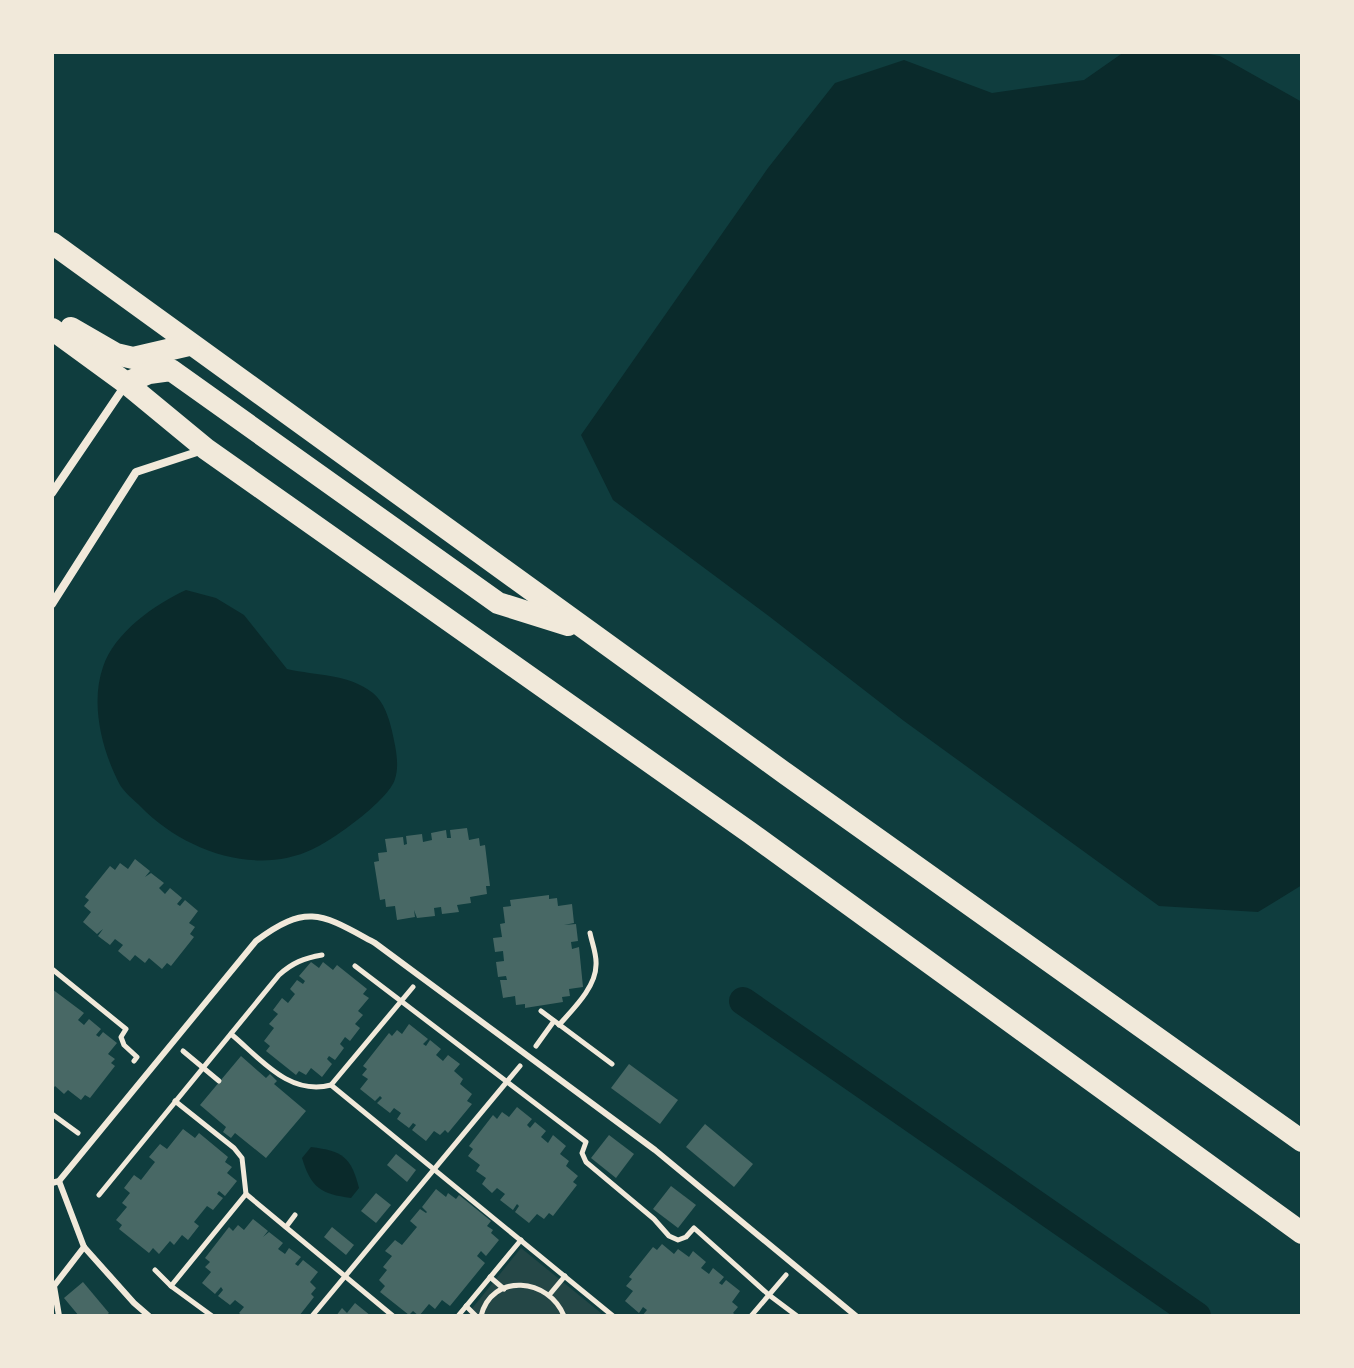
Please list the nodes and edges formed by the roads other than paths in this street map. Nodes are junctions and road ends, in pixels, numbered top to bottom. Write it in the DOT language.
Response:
graph roads {
  1 [pos="52,243"];
  2 [pos="52,317"];
  3 [pos="52,329"];
  4 [pos="189,345"];
  5 [pos="126,383"];
  6 [pos="206,449"];
  7 [pos="52,493"];
  8 [pos="52,604"];
  9 [pos="587,630"];
  10 [pos="1302,1141"];
  11 [pos="55,1182"];
  12 [pos="1302,1233"];
  13 [pos="84,1247"];
  14 [pos="145,1315"];
  15 [pos="59,1316"];
  16 [pos="856,1316"];
  1 -- 4 [label="highway"];
  2 -- 4 [label="highway"];
  3 -- 5 [label="highway"];
  4 -- 9 [label="highway"];
  5 -- 6 [label="highway"];
  5 -- 7 [label="street"];
  5 -- 9 [label="highway"];
  6 -- 8 [label="street"];
  6 -- 12 [label="highway"];
  9 -- 10 [label="highway"];
  11 -- 13 [label="lane"];
  11 -- 16 [label="lane"];
  13 -- 14 [label="lane"];
  13 -- 15 [label="lane"];
}
